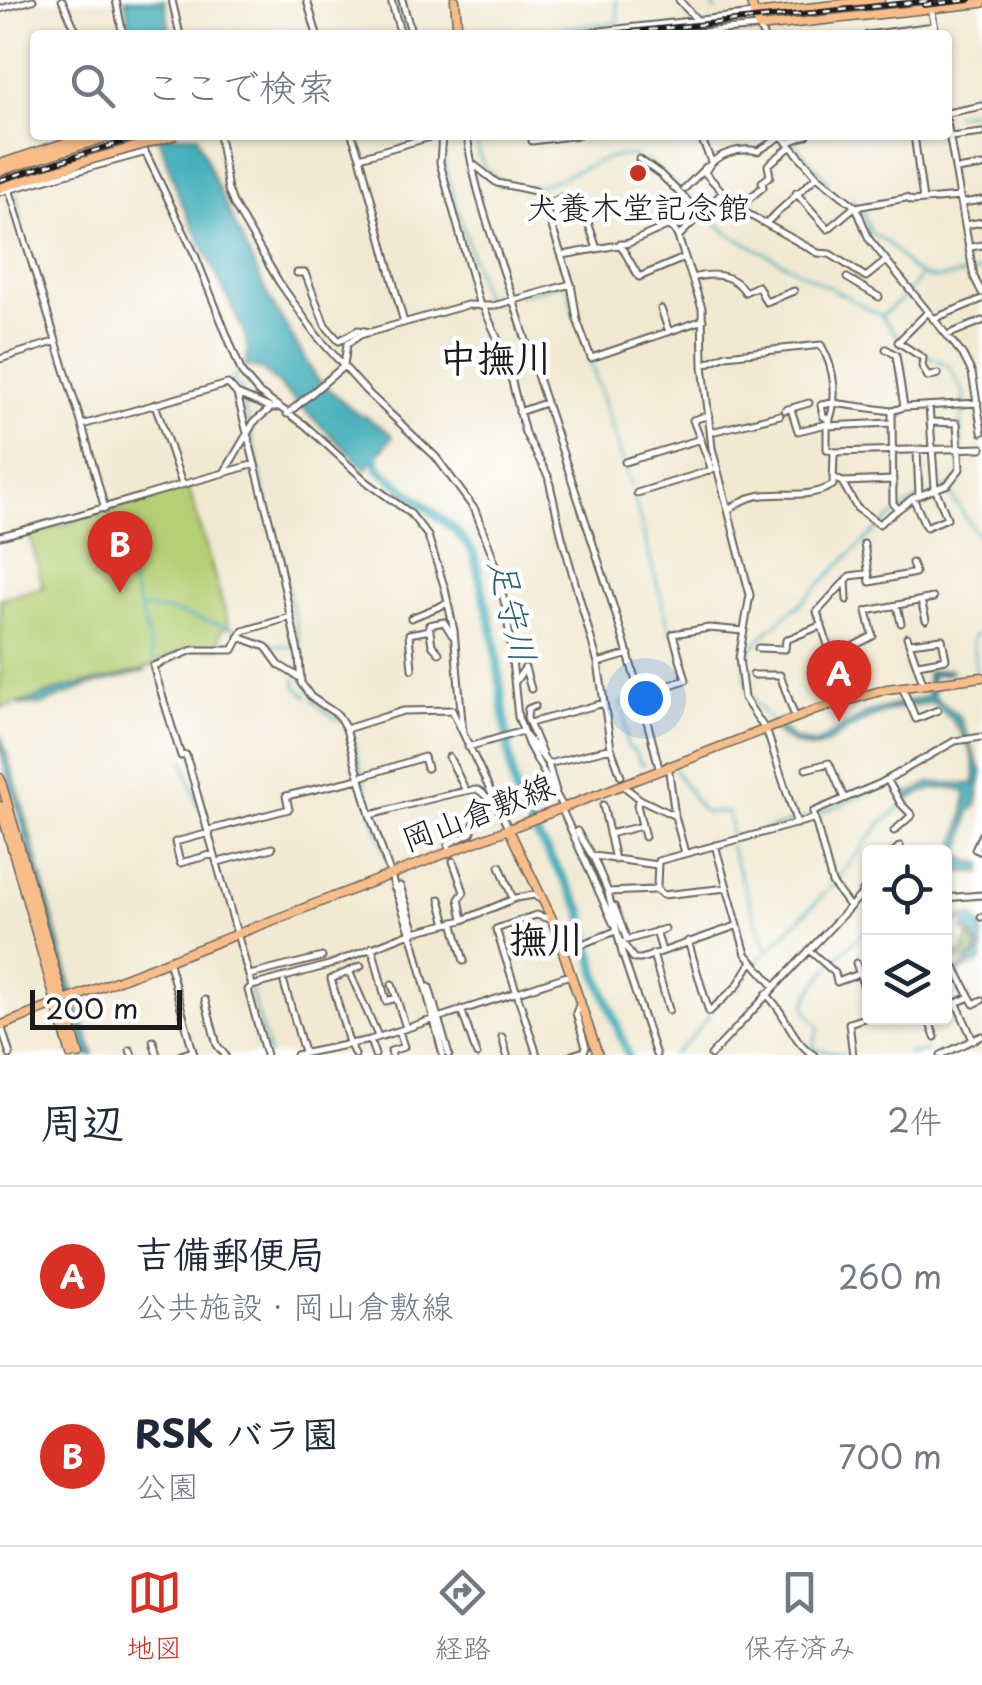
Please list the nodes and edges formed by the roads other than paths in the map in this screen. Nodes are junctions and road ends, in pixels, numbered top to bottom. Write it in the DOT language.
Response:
graph roads {
  1 [pos="33,0"];
  2 [pos="62,0"];
  3 [pos="116,0"];
  4 [pos="172,0"];
  5 [pos="307,0"];
  6 [pos="391,0"];
  7 [pos="402,0"];
  8 [pos="455,0"];
  9 [pos="680,0"];
  10 [pos="750,0"];
  11 [pos="880,0"];
  12 [pos="982,3"];
  13 [pos="931,4"];
  14 [pos="0,10"];
  15 [pos="754,14"];
  16 [pos="696,20"];
  17 [pos="934,26"];
  18 [pos="76,30"];
  19 [pos="122,30"];
  20 [pos="179,30"];
  21 [pos="316,30"];
  22 [pos="399,30"];
  23 [pos="411,30"];
  24 [pos="458,30"];
  25 [pos="608,30"];
  26 [pos="761,30"];
  27 [pos="767,30"];
  28 [pos="904,30"];
  29 [pos="935,30"];
  30 [pos="982,106"];
  31 [pos="952,112"];
  32 [pos="982,133"];
  33 [pos="952,137"];
  34 [pos="74,140"];
  35 [pos="98,140"];
  36 [pos="139,140"];
  37 [pos="159,140"];
  38 [pos="220,140"];
  39 [pos="354,140"];
  40 [pos="422,140"];
  41 [pos="440,140"];
  42 [pos="468,140"];
  43 [pos="540,140"];
  44 [pos="702,140"];
  45 [pos="776,140"];
  46 [pos="785,140"];
  47 [pos="794,140"];
  48 [pos="915,140"];
  49 [pos="951,140"];
  50 [pos="532,141"];
  51 [pos="789,145"];
  52 [pos="143,152"];
  53 [pos="360,157"];
  54 [pos="639,159"];
  55 [pos="712,160"];
  56 [pos="471,163"];
  57 [pos="0,164"];
  58 [pos="982,166"];
  59 [pos="706,167"];
  60 [pos="956,170"];
  61 [pos="0,172"];
  62 [pos="817,176"];
  63 [pos="684,189"];
  64 [pos="0,190"];
  65 [pos="10,192"];
  66 [pos="722,193"];
  67 [pos="796,193"];
  68 [pos="923,200"];
  69 [pos="961,200"];
  70 [pos="982,200"];
  71 [pos="544,206"];
  72 [pos="858,207"];
  73 [pos="738,208"];
  74 [pos="702,213"];
  75 [pos="982,222"];
  76 [pos="766,223"];
  77 [pos="966,225"];
  78 [pos="678,236"];
  79 [pos="620,244"];
  80 [pos="982,245"];
  81 [pos="971,247"];
  82 [pos="597,249"];
  83 [pos="563,255"];
  84 [pos="685,258"];
  85 [pos="886,260"];
  86 [pos="982,266"];
  87 [pos="974,268"];
  88 [pos="297,273"];
  89 [pos="863,275"];
  90 [pos="692,278"];
  91 [pos="847,278"];
  92 [pos="569,284"];
  93 [pos="856,284"];
  94 [pos="794,292"];
  95 [pos="982,296"];
  96 [pos="879,297"];
  97 [pos="512,298"];
  98 [pos="482,306"];
  99 [pos="661,309"];
  100 [pos="930,316"];
  101 [pos="703,320"];
  102 [pos="982,321"];
  103 [pos="404,322"];
  104 [pos="370,332"];
  105 [pos="669,332"];
  106 [pos="947,335"];
  107 [pos="54,342"];
  108 [pos="886,349"];
  109 [pos="0,359"];
  110 [pos="704,365"];
  111 [pos="343,367"];
  112 [pos="938,374"];
  113 [pos="240,396"];
  114 [pos="978,402"];
  115 [pos="545,403"];
  116 [pos="833,403"];
  117 [pos="155,404"];
  118 [pos="809,404"];
  119 [pos="929,406"];
  120 [pos="904,407"];
  121 [pos="274,408"];
  122 [pos="786,411"];
  123 [pos="892,411"];
  124 [pos="519,412"];
  125 [pos="289,413"];
  126 [pos="708,416"];
  127 [pos="932,422"];
  128 [pos="83,424"];
  129 [pos="828,424"];
  130 [pos="892,424"];
  131 [pos="982,431"];
  132 [pos="710,432"];
  133 [pos="248,434"];
  134 [pos="700,440"];
  135 [pos="982,448"];
  136 [pos="961,449"];
  137 [pos="892,450"];
  138 [pos="917,450"];
  139 [pos="932,451"];
  140 [pos="834,452"];
  141 [pos="625,462"];
  142 [pos="256,464"];
  143 [pos="714,469"];
  144 [pos="224,472"];
  145 [pos="838,480"];
  146 [pos="893,480"];
  147 [pos="182,484"];
  148 [pos="936,490"];
  149 [pos="637,492"];
  150 [pos="915,499"];
  151 [pos="897,508"];
  152 [pos="106,509"];
  153 [pos="729,510"];
  154 [pos="0,536"];
  155 [pos="864,544"];
  156 [pos="912,563"];
  157 [pos="866,574"];
  158 [pos="846,580"];
  159 [pos="932,598"];
  160 [pos="847,600"];
  161 [pos="921,600"];
  162 [pos="448,602"];
  163 [pos="897,606"];
  164 [pos="290,617"];
  165 [pos="411,618"];
  166 [pos="926,620"];
  167 [pos="901,624"];
  168 [pos="822,625"];
  169 [pos="430,630"];
  170 [pos="744,631"];
  171 [pos="239,637"];
  172 [pos="457,647"];
  173 [pos="758,648"];
  174 [pos="439,654"];
  175 [pos="630,654"];
  176 [pos="837,654"];
  177 [pos="598,662"];
  178 [pos="918,664"];
  179 [pos="412,669"];
  180 [pos="753,675"];
  181 [pos="297,676"];
  182 [pos="982,677"];
  183 [pos="515,682"];
  184 [pos="927,682"];
  185 [pos="902,687"];
  186 [pos="531,690"];
  187 [pos="641,694"];
  188 [pos="852,698"];
  189 [pos="604,702"];
  190 [pos="535,706"];
  191 [pos="938,710"];
  192 [pos="795,717"];
  193 [pos="530,724"];
  194 [pos="770,726"];
  195 [pos="348,728"];
  196 [pos="522,732"];
  197 [pos="462,733"];
  198 [pos="982,736"];
  199 [pos="468,746"];
  200 [pos="611,748"];
  201 [pos="449,757"];
  202 [pos="546,761"];
  203 [pos="663,766"];
  204 [pos="428,768"];
  205 [pos="806,770"];
  206 [pos="622,776"];
  207 [pos="0,778"];
  208 [pos="360,778"];
  209 [pos="889,783"];
  210 [pos="626,788"];
  211 [pos="464,789"];
  212 [pos="844,798"];
  213 [pos="640,799"];
  214 [pos="2,804"];
  215 [pos="602,805"];
  216 [pos="499,807"];
  217 [pos="561,808"];
  218 [pos="372,814"];
  219 [pos="676,816"];
  220 [pos="813,820"];
  221 [pos="796,821"];
  222 [pos="474,824"];
  223 [pos="642,826"];
  224 [pos="510,828"];
  225 [pos="894,831"];
  226 [pos="208,833"];
  227 [pos="609,834"];
  228 [pos="982,834"];
  229 [pos="645,837"];
  230 [pos="716,845"];
  231 [pos="272,848"];
  232 [pos="449,851"];
  233 [pos="982,852"];
  234 [pos="685,853"];
  235 [pos="213,854"];
  236 [pos="592,855"];
  237 [pos="453,861"];
  238 [pos="615,861"];
  239 [pos="218,862"];
  240 [pos="658,865"];
  241 [pos="500,866"];
  242 [pos="392,873"];
  243 [pos="655,888"];
  244 [pos="727,888"];
  245 [pos="862,893"];
  246 [pos="608,894"];
  247 [pos="982,895"];
  248 [pos="860,896"];
  249 [pos="952,897"];
  250 [pos="440,899"];
  251 [pos="513,899"];
  252 [pos="849,906"];
  253 [pos="550,919"];
  254 [pos="464,920"];
  255 [pos="450,923"];
  256 [pos="736,926"];
  257 [pos="665,929"];
  258 [pos="656,931"];
  259 [pos="412,932"];
  260 [pos="615,932"];
  261 [pos="236,933"];
  262 [pos="688,941"];
  263 [pos="372,946"];
  264 [pos="809,950"];
  265 [pos="565,951"];
  266 [pos="662,952"];
  267 [pos="653,954"];
  268 [pos="322,957"];
  269 [pos="168,960"];
  270 [pos="464,961"];
  271 [pos="856,963"];
  272 [pos="753,964"];
  273 [pos="362,966"];
  274 [pos="958,970"];
  275 [pos="350,971"];
  276 [pos="860,974"];
  277 [pos="250,976"];
  278 [pos="566,976"];
  279 [pos="862,980"];
  280 [pos="284,983"];
  281 [pos="392,984"];
  282 [pos="774,986"];
  283 [pos="430,987"];
  284 [pos="251,988"];
  285 [pos="517,993"];
  286 [pos="766,994"];
  287 [pos="970,997"];
  288 [pos="396,998"];
  289 [pos="66,1000"];
  290 [pos="205,1000"];
  291 [pos="581,1000"];
  292 [pos="982,1000"];
  293 [pos="957,1004"];
  294 [pos="952,1006"];
  295 [pos="462,1009"];
  296 [pos="669,1010"];
  297 [pos="436,1018"];
  298 [pos="862,1019"];
  299 [pos="0,1024"];
  300 [pos="931,1025"];
  301 [pos="403,1030"];
  302 [pos="982,1036"];
  303 [pos="502,1037"];
  304 [pos="935,1037"];
  305 [pos="972,1037"];
  306 [pos="374,1038"];
  307 [pos="154,1041"];
  308 [pos="349,1044"];
  309 [pos="405,1051"];
  310 [pos="322,1052"];
  311 [pos="194,1053"];
  312 [pos="300,1054"];
  313 [pos="812,1054"];
  314 [pos="10,1055"];
  315 [pos="71,1055"];
  316 [pos="79,1055"];
  317 [pos="158,1055"];
  318 [pos="181,1055"];
  319 [pos="225,1055"];
  320 [pos="266,1055"];
  321 [pos="356,1055"];
  322 [pos="375,1055"];
  323 [pos="392,1055"];
  324 [pos="446,1055"];
  325 [pos="476,1055"];
  326 [pos="507,1055"];
  327 [pos="537,1055"];
  328 [pos="572,1055"];
  329 [pos="598,1055"];
  330 [pos="656,1055"];
  331 [pos="710,1055"];
  332 [pos="853,1055"];
  333 [pos="941,1055"];
  1 -- 14 [label="street"];
  2 -- 18 [label="street"];
  3 -- 19 [label="street"];
  4 -- 20 [label="street"];
  5 -- 21 [label="street"];
  6 -- 22 [label="street"];
  7 -- 23 [label="street"];
  8 -- 24 [label="main road"];
  9 -- 16 [label="street"];
  10 -- 15 [label="main road"];
  11 -- 15 [label="main road"];
  12 -- 13 [label="main road"];
  13 -- 17 [label="street"];
  13 -- 27 [label="main road"];
  15 -- 16 [label="street"];
  15 -- 26 [label="main road"];
  16 -- 25 [label="street"];
  17 -- 28 [label="street"];
  17 -- 29 [label="street"];
  30 -- 31 [label="street"];
  32 -- 33 [label="street"];
  34 -- 57 [label="main road"];
  35 -- 61 [label="main road"];
  36 -- 52 [label="street"];
  37 -- 64 [label="main road, bridge"];
  38 -- 111 [label="street"];
  39 -- 53 [label="street"];
  40 -- 53 [label="street"];
  41 -- 98 [label="street"];
  42 -- 56 [label="street"];
  43 -- 50 [label="street"];
  44 -- 55 [label="street"];
  45 -- 55 [label="street"];
  46 -- 51 [label="street"];
  47 -- 51 [label="street"];
  48 -- 68 [label="street"];
  49 -- 60 [label="street"];
  51 -- 62 [label="street"];
  51 -- 73 [label="street"];
  52 -- 65 [label="street"];
  52 -- 121 [label="street"];
  53 -- 103 [label="street"];
  54 -- 74 [label="street"];
  55 -- 59 [label="street"];
  56 -- 71 [label="street"];
  56 -- 97 [label="street"];
  58 -- 60 [label="street"];
  59 -- 63 [label="street"];
  59 -- 66 [label="street"];
  60 -- 69 [label="street"];
  62 -- 67 [label="street"];
  62 -- 72 [label="street"];
  64 -- 65 [label="street"];
  65 -- 107 [label="street"];
  66 -- 73 [label="street"];
  66 -- 74 [label="street"];
  67 -- 72 [label="street"];
  67 -- 76 [label="street"];
  68 -- 69 [label="street"];
  68 -- 72 [label="street"];
  69 -- 70 [label="street"];
  69 -- 77 [label="street"];
  71 -- 82 [label="street"];
  71 -- 83 [label="street"];
  72 -- 85 [label="street"];
  73 -- 76 [label="street"];
  74 -- 78 [label="street"];
  75 -- 77 [label="street"];
  76 -- 89 [label="street"];
  77 -- 81 [label="street"];
  78 -- 79 [label="street"];
  78 -- 84 [label="street"];
  79 -- 82 [label="street"];
  79 -- 84 [label="street"];
  80 -- 81 [label="street"];
  81 -- 87 [label="street"];
  82 -- 83 [label="street"];
  83 -- 92 [label="street"];
  84 -- 90 [label="street"];
  85 -- 89 [label="street"];
  85 -- 100 [label="street"];
  86 -- 87 [label="street"];
  87 -- 95 [label="street"];
  88 -- 104 [label="street"];
  89 -- 93 [label="street"];
  90 -- 94 [label="street"];
  90 -- 101 [label="street"];
  91 -- 93 [label="street"];
  92 -- 97 [label="street"];
  92 -- 105 [label="street"];
  93 -- 96 [label="street"];
  95 -- 100 [label="street"];
  97 -- 98 [label="street"];
  97 -- 115 [label="street"];
  98 -- 103 [label="street"];
  98 -- 124 [label="street"];
  99 -- 105 [label="street"];
  100 -- 106 [label="street"];
  100 -- 112 [label="street"];
  101 -- 105 [label="street"];
  101 -- 110 [label="street"];
  102 -- 106 [label="street"];
  103 -- 104 [label="street"];
  104 -- 111 [label="street"];
  106 -- 114 [label="street"];
  107 -- 109 [label="street"];
  107 -- 128 [label="street"];
  108 -- 120 [label="street"];
  110 -- 116 [label="street"];
  110 -- 126 [label="street"];
  111 -- 125 [label="street"];
  111 -- 183 [label="street"];
  113 -- 117 [label="street"];
  113 -- 121 [label="street"];
  113 -- 133 [label="street"];
  114 -- 119 [label="street"];
  114 -- 131 [label="street"];
  115 -- 124 [label="street"];
  115 -- 175 [label="street"];
  116 -- 123 [label="street"];
  116 -- 129 [label="street"];
  116 -- 129 [label="street"];
  117 -- 128 [label="street"];
  117 -- 147 [label="street"];
  118 -- 122 [label="street"];
  119 -- 120 [label="street"];
  119 -- 127 [label="street"];
  120 -- 123 [label="street"];
  121 -- 125 [label="street"];
  121 -- 133 [label="street"];
  122 -- 129 [label="street"];
  122 -- 132 [label="street"];
  123 -- 130 [label="street"];
  124 -- 177 [label="street"];
  125 -- 162 [label="street"];
  126 -- 132 [label="street"];
  126 -- 134 [label="street"];
  127 -- 136 [label="street"];
  127 -- 139 [label="street"];
  128 -- 152 [label="street"];
  129 -- 130 [label="street"];
  129 -- 140 [label="street"];
  130 -- 137 [label="street"];
  132 -- 143 [label="street"];
  133 -- 142 [label="street"];
  133 -- 144 [label="street"];
  134 -- 141 [label="street"];
  134 -- 143 [label="street"];
  135 -- 136 [label="street"];
  136 -- 139 [label="street"];
  136 -- 148 [label="street"];
  137 -- 138 [label="street"];
  137 -- 140 [label="street"];
  137 -- 146 [label="street"];
  138 -- 139 [label="street"];
  138 -- 150 [label="street"];
  139 -- 148 [label="street"];
  140 -- 145 [label="street"];
  142 -- 144 [label="street"];
  142 -- 164 [label="street"];
  143 -- 149 [label="street"];
  143 -- 153 [label="street"];
  144 -- 147 [label="street"];
  145 -- 146 [label="street"];
  145 -- 151 [label="street"];
  145 -- 153 [label="street"];
  146 -- 151 [label="street"];
  147 -- 152 [label="street"];
  148 -- 150 [label="street"];
  148 -- 150 [label="street"];
  150 -- 151 [label="street"];
  152 -- 154 [label="street"];
  153 -- 170 [label="street"];
  155 -- 157 [label="street"];
  156 -- 157 [label="street"];
  157 -- 158 [label="street"];
  158 -- 160 [label="street"];
  158 -- 168 [label="street"];
  159 -- 161 [label="street"];
  161 -- 163 [label="street"];
  161 -- 166 [label="street"];
  162 -- 165 [label="street"];
  162 -- 172 [label="street"];
  163 -- 167 [label="street"];
  163 -- 176 [label="street"];
  164 -- 171 [label="street"];
  164 -- 181 [label="street"];
  168 -- 173 [label="street"];
  168 -- 176 [label="street"];
  169 -- 172 [label="street"];
  169 -- 174 [label="street"];
  169 -- 179 [label="street"];
  170 -- 187 [label="street"];
  170 -- 194 [label="street"];
  171 -- 181 [label="street"];
  171 -- 226 [label="street"];
  172 -- 197 [label="street"];
  175 -- 177 [label="street"];
  175 -- 187 [label="street"];
  176 -- 188 [label="street"];
  177 -- 189 [label="street"];
  178 -- 178 [label="street"];
  178 -- 184 [label="street"];
  180 -- 192 [label="street"];
  181 -- 195 [label="street"];
  182 -- 184 [label="main road, 岡山倉敷線"];
  183 -- 186 [label="street"];
  183 -- 196 [label="street"];
  184 -- 185 [label="main road, 岡山倉敷線"];
  185 -- 188 [label="main road, 岡山倉敷線"];
  185 -- 191 [label="street"];
  187 -- 203 [label="street"];
  188 -- 192 [label="main road, 岡山倉敷線"];
  189 -- 193 [label="street"];
  189 -- 200 [label="street"];
  190 -- 193 [label="street"];
  192 -- 194 [label="main road, 岡山倉敷線"];
  193 -- 202 [label="street"];
  194 -- 203 [label="main road, 岡山倉敷線"];
  194 -- 221 [label="street"];
  195 -- 197 [label="street"];
  195 -- 208 [label="street"];
  196 -- 199 [label="street"];
  196 -- 202 [label="street"];
  196 -- 217 [label="street"];
  197 -- 199 [label="street"];
  198 -- 209 [label="street"];
  199 -- 216 [label="street"];
  200 -- 202 [label="street"];
  200 -- 206 [label="street"];
  201 -- 211 [label="street"];
  202 -- 217 [label="street"];
  203 -- 217 [label="main road, 岡山倉敷線"];
  203 -- 219 [label="street"];
  204 -- 208 [label="street"];
  205 -- 212 [label="street"];
  207 -- 214 [label="main road"];
  208 -- 218 [label="street"];
  208 -- 226 [label="street"];
  209 -- 212 [label="street"];
  209 -- 225 [label="street"];
  210 -- 213 [label="street"];
  211 -- 216 [label="street"];
  211 -- 218 [label="street"];
  212 -- 220 [label="street"];
  213 -- 219 [label="street"];
  213 -- 223 [label="street"];
  214 -- 289 [label="main road"];
  215 -- 227 [label="street"];
  216 -- 224 [label="street"];
  217 -- 224 [label="main road, 岡山倉敷線"];
  217 -- 236 [label="street"];
  217 -- 260 [label="street"];
  218 -- 242 [label="street"];
  219 -- 234 [label="street"];
  220 -- 221 [label="street"];
  220 -- 252 [label="street"];
  221 -- 230 [label="street"];
  222 -- 232 [label="street"];
  223 -- 227 [label="street"];
  223 -- 229 [label="street"];
  224 -- 232 [label="main road, 岡山倉敷線"];
  224 -- 253 [label="main road"];
  226 -- 235 [label="street"];
  226 -- 235 [label="street"];
  227 -- 238 [label="street"];
  228 -- 233 [label="street"];
  230 -- 234 [label="street"];
  230 -- 244 [label="street"];
  231 -- 239 [label="street"];
  232 -- 242 [label="main road, 岡山倉敷線"];
  234 -- 240 [label="street"];
  235 -- 239 [label="street"];
  236 -- 238 [label="street"];
  236 -- 246 [label="street"];
  237 -- 254 [label="street"];
  238 -- 240 [label="street"];
  239 -- 261 [label="street"];
  240 -- 243 [label="street"];
  241 -- 251 [label="street"];
  242 -- 259 [label="street"];
  242 -- 261 [label="main road, 岡山倉敷線"];
  243 -- 244 [label="street"];
  243 -- 246 [label="street"];
  244 -- 256 [label="street"];
  245 -- 248 [label="street"];
  246 -- 258 [label="street"];
  246 -- 260 [label="street"];
  247 -- 249 [label="street"];
  248 -- 252 [label="street"];
  250 -- 255 [label="street"];
  251 -- 253 [label="street"];
  251 -- 254 [label="street"];
  252 -- 264 [label="street"];
  253 -- 265 [label="main road"];
  253 -- 285 [label="street"];
  254 -- 255 [label="street"];
  255 -- 259 [label="street"];
  255 -- 270 [label="street"];
  256 -- 262 [label="street"];
  256 -- 272 [label="street"];
  257 -- 258 [label="street"];
  258 -- 266 [label="street"];
  259 -- 263 [label="street"];
  259 -- 297 [label="street"];
  260 -- 265 [label="street"];
  260 -- 267 [label="street"];
  260 -- 330 [label="street"];
  261 -- 269 [label="main road, 岡山倉敷線"];
  261 -- 277 [label="street"];
  262 -- 266 [label="street"];
  262 -- 272 [label="street"];
  263 -- 284 [label="street"];
  263 -- 288 [label="street"];
  264 -- 276 [label="street"];
  264 -- 282 [label="street"];
  265 -- 291 [label="main road"];
  266 -- 267 [label="street"];
  267 -- 296 [label="street"];
  268 -- 277 [label="street"];
  269 -- 289 [label="main road, 岡山倉敷線"];
  269 -- 311 [label="street"];
  271 -- 276 [label="street"];
  272 -- 282 [label="street"];
  273 -- 275 [label="street"];
  274 -- 287 [label="street"];
  275 -- 306 [label="street"];
  275 -- 308 [label="street"];
  276 -- 279 [label="street"];
  277 -- 284 [label="street"];
  278 -- 285 [label="street"];
  280 -- 312 [label="street"];
  281 -- 288 [label="street"];
  282 -- 286 [label="street"];
  283 -- 297 [label="street"];
  284 -- 320 [label="street"];
  285 -- 295 [label="street"];
  285 -- 327 [label="street"];
  286 -- 313 [label="street"];
  286 -- 331 [label="street"];
  287 -- 292 [label="street"];
  287 -- 293 [label="street"];
  288 -- 301 [label="street"];
  289 -- 299 [label="main road, 岡山倉敷線"];
  289 -- 315 [label="main road"];
  289 -- 316 [label="main road"];
  290 -- 319 [label="street"];
  291 -- 328 [label="street"];
  291 -- 329 [label="main road"];
  293 -- 294 [label="street"];
  293 -- 305 [label="street"];
  295 -- 297 [label="street"];
  295 -- 325 [label="street"];
  297 -- 301 [label="street"];
  297 -- 324 [label="street"];
  298 -- 332 [label="street"];
  299 -- 314 [label="street"];
  300 -- 304 [label="street"];
  301 -- 306 [label="street"];
  301 -- 309 [label="street"];
  302 -- 305 [label="street"];
  303 -- 326 [label="street"];
  305 -- 333 [label="street"];
  306 -- 308 [label="street"];
  306 -- 322 [label="street"];
  307 -- 317 [label="street"];
  308 -- 310 [label="street"];
  308 -- 321 [label="street"];
  309 -- 323 [label="street"];
  310 -- 312 [label="street"];
  311 -- 318 [label="street"];
}
